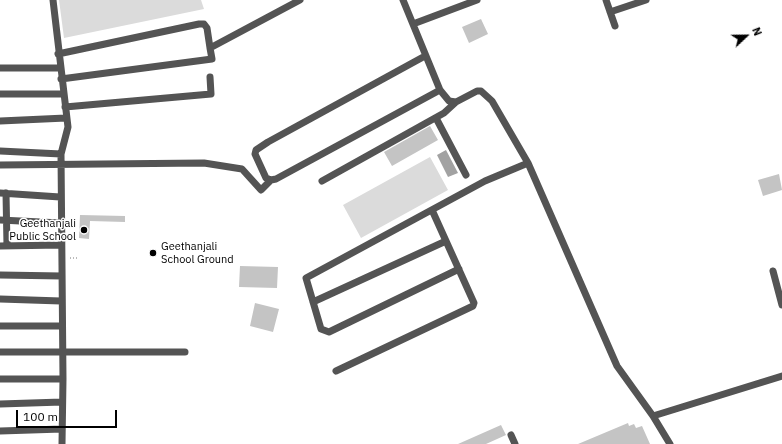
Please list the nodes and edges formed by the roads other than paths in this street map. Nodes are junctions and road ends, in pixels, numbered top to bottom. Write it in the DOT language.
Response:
graph roads {
  1 [pos="53,0"];
  2 [pos="300,0"];
  3 [pos="403,0"];
  4 [pos="477,0"];
  5 [pos="606,0"];
  6 [pos="646,0"];
  7 [pos="610,12"];
  8 [pos="413,24"];
  9 [pos="615,26"];
  10 [pos="210,48"];
  11 [pos="58,54"];
  12 [pos="425,56"];
  13 [pos="0,68"];
  14 [pos="60,68"];
  15 [pos="210,77"];
  16 [pos="61,79"];
  17 [pos="440,90"];
  18 [pos="0,94"];
  19 [pos="63,94"];
  20 [pos="456,102"];
  21 [pos="65,107"];
  22 [pos="66,118"];
  23 [pos="436,118"];
  24 [pos="0,121"];
  25 [pos="0,151"];
  26 [pos="61,154"];
  27 [pos="528,163"];
  28 [pos="0,165"];
  29 [pos="61,165"];
  30 [pos="466,175"];
  31 [pos="271,180"];
  32 [pos="322,181"];
  33 [pos="3,193"];
  34 [pos="60,197"];
  35 [pos="432,210"];
  36 [pos="3,220"];
  37 [pos="61,223"];
  38 [pos="446,241"];
  39 [pos="61,245"];
  40 [pos="4,246"];
  41 [pos="459,269"];
  42 [pos="773,271"];
  43 [pos="0,275"];
  44 [pos="62,276"];
  45 [pos="0,299"];
  46 [pos="62,301"];
  47 [pos="313,302"];
  48 [pos="782,305"];
  49 [pos="0,326"];
  50 [pos="62,326"];
  51 [pos="62,350"];
  52 [pos="0,352"];
  53 [pos="185,352"];
  54 [pos="336,371"];
  55 [pos="782,376"];
  56 [pos="0,379"];
  57 [pos="63,380"];
  58 [pos="62,402"];
  59 [pos="0,404"];
  60 [pos="653,416"];
  61 [pos="62,429"];
  62 [pos="0,431"];
  63 [pos="511,435"];
  64 [pos="62,444"];
  65 [pos="515,444"];
  66 [pos="670,444"];
  1 -- 11 [label="street"];
  2 -- 10 [label="street"];
  3 -- 8 [label="street"];
  4 -- 8 [label="street"];
  5 -- 7 [label="street"];
  6 -- 7 [label="street"];
  7 -- 9 [label="street"];
  8 -- 12 [label="street"];
  10 -- 11 [label="street"];
  10 -- 16 [label="street"];
  11 -- 14 [label="street"];
  12 -- 17 [label="street"];
  12 -- 31 [label="street"];
  13 -- 14 [label="street"];
  14 -- 16 [label="street"];
  15 -- 21 [label="street"];
  16 -- 19 [label="street"];
  17 -- 20 [label="street"];
  17 -- 31 [label="street"];
  18 -- 19 [label="street"];
  19 -- 21 [label="street"];
  20 -- 23 [label="street"];
  20 -- 27 [label="street"];
  21 -- 22 [label="street"];
  22 -- 24 [label="street"];
  22 -- 26 [label="street"];
  23 -- 30 [label="street"];
  23 -- 32 [label="street"];
  25 -- 26 [label="street"];
  26 -- 29 [label="street"];
  27 -- 35 [label="street"];
  27 -- 60 [label="street"];
  28 -- 29 [label="street"];
  29 -- 31 [label="street"];
  29 -- 34 [label="street"];
  33 -- 34 [label="street"];
  33 -- 36 [label="street"];
  34 -- 37 [label="street"];
  35 -- 38 [label="street"];
  35 -- 47 [label="street"];
  36 -- 37 [label="street"];
  36 -- 40 [label="street"];
  37 -- 39 [label="street"];
  38 -- 41 [label="street"];
  38 -- 47 [label="street"];
  39 -- 40 [label="street"];
  39 -- 44 [label="street"];
  41 -- 47 [label="street"];
  41 -- 54 [label="street"];
  42 -- 48 [label="street"];
  43 -- 44 [label="street"];
  44 -- 46 [label="street"];
  45 -- 46 [label="street"];
  46 -- 50 [label="street"];
  49 -- 50 [label="street"];
  50 -- 51 [label="street"];
  51 -- 52 [label="street"];
  51 -- 53 [label="street"];
  51 -- 57 [label="street"];
  55 -- 60 [label="street"];
  56 -- 57 [label="street"];
  57 -- 58 [label="street"];
  58 -- 59 [label="street"];
  58 -- 61 [label="street"];
  60 -- 66 [label="street"];
  61 -- 62 [label="street"];
  61 -- 64 [label="street"];
  63 -- 65 [label="street"];
}
